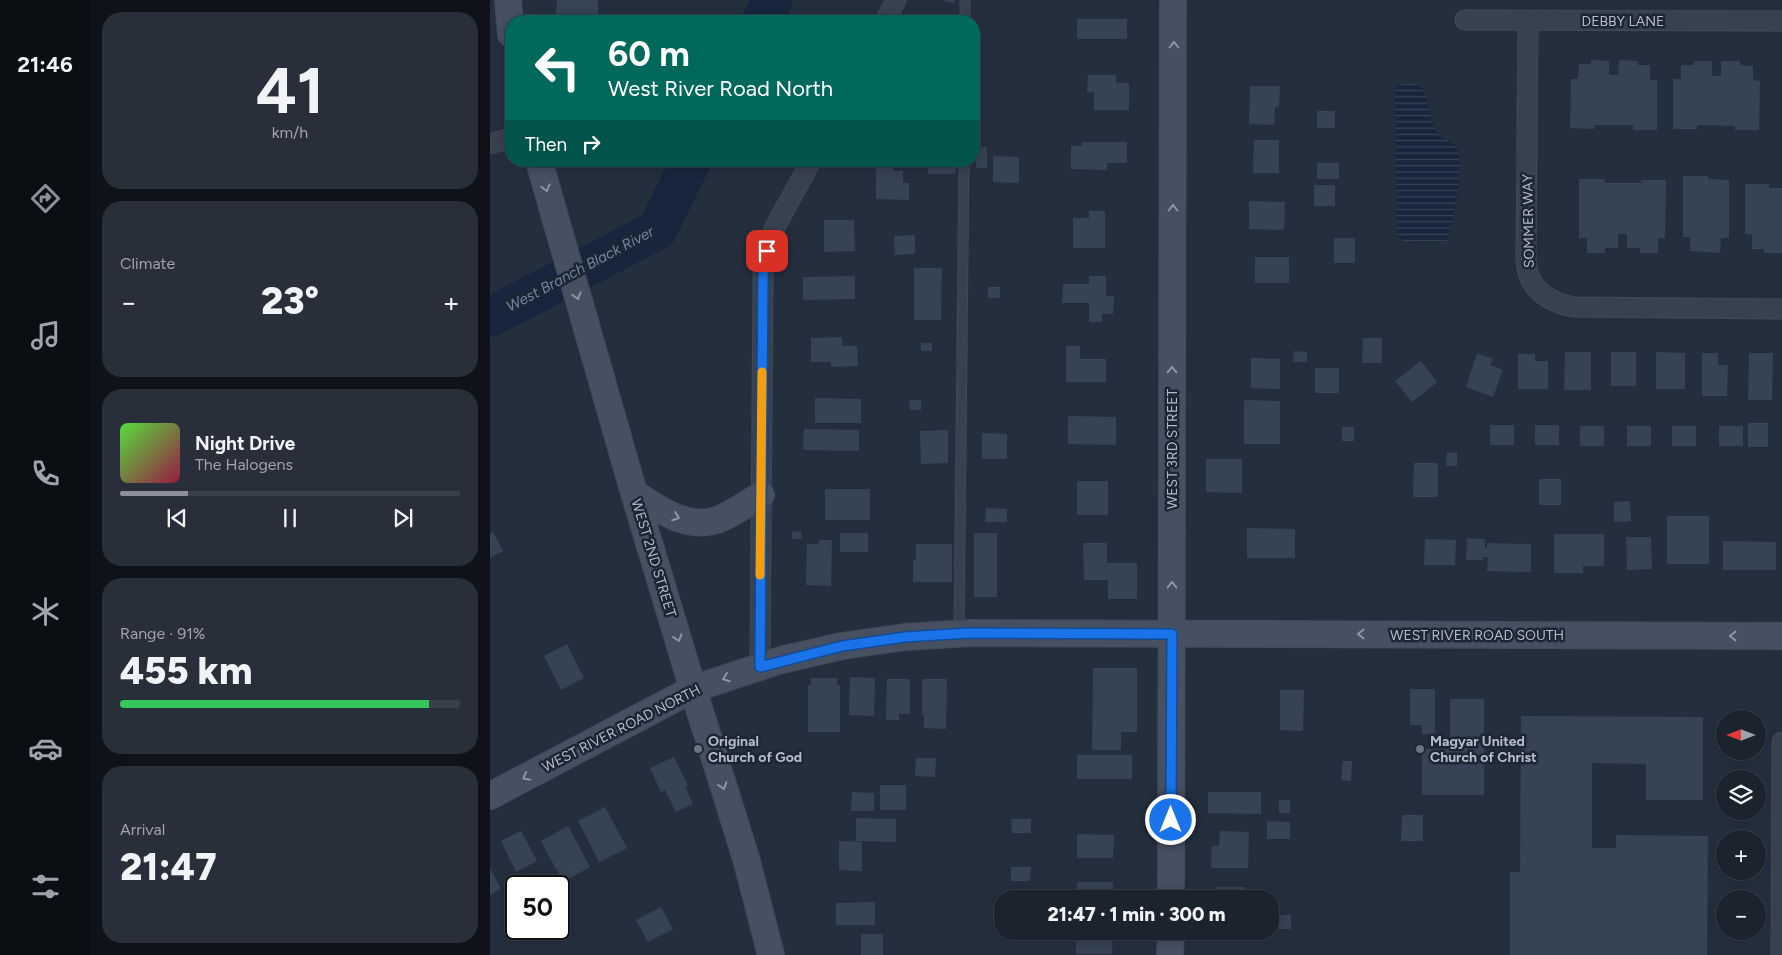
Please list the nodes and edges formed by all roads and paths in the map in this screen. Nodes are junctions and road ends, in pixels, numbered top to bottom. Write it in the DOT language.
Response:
graph roads {
  1 [pos="508,0"];
  2 [pos="896,0"];
  3 [pos="965,0"];
  4 [pos="1173,0"];
  5 [pos="509,15"];
  6 [pos="888,15"];
  7 [pos="965,15"];
  8 [pos="1464,20"];
  9 [pos="1528,20"];
  10 [pos="1782,21"];
  11 [pos="505,140"];
  12 [pos="490,144"];
  13 [pos="541,167"];
  14 [pos="808,167"];
  15 [pos="964,167"];
  16 [pos="1782,308"];
  17 [pos="634,493"];
  18 [pos="761,495"];
  19 [pos="959,634"];
  20 [pos="1172,634"];
  21 [pos="1782,636"];
  22 [pos="760,667"];
  23 [pos="693,689"];
  24 [pos="1782,742"];
  25 [pos="490,796"];
  26 [pos="1782,798"];
  27 [pos="1171,890"];
  28 [pos="1171,940"];
  29 [pos="1781,954"];
  30 [pos="771,955"];
  31 [pos="1170,955"];
  1 -- 5 [label="main road"];
  2 -- 6 [label="street"];
  3 -- 7 [label="lane"];
  20 -- 4 [label="main road, WEST 3RD STREET, one-way"];
  8 -- 9 [label="street, DEBBY LANE"];
  9 -- 10 [label="street, DEBBY LANE"];
  9 -- 16 [label="street, SOMMER WAY"];
  11 -- 12 [label="street"];
  13 -- 17 [label="main road, WEST 2ND STREET, one-way"];
  14 -- 18 [label="street"];
  15 -- 19 [label="lane"];
  17 -- 18 [label="main road, one-way"];
  17 -- 23 [label="main road, WEST 2ND STREET, one-way"];
  18 -- 22 [label="street"];
  19 -- 20 [label="main road, WEST RIVER ROAD NORTH"];
  19 -- 22 [label="main road, WEST RIVER ROAD NORTH"];
  21 -- 20 [label="main road, WEST RIVER ROAD SOUTH, one-way"];
  20 -- 27 [label="main road, WEST 3RD STREET"];
  22 -- 23 [label="main road, WEST RIVER ROAD NORTH, one-way"];
  23 -- 25 [label="main road, WEST RIVER ROAD NORTH, one-way"];
  23 -- 30 [label="main road, WEST 2ND STREET, one-way"];
  24 -- 26 [label="street"];
  26 -- 29 [label="street"];
  28 -- 31 [label="main road"];
}
